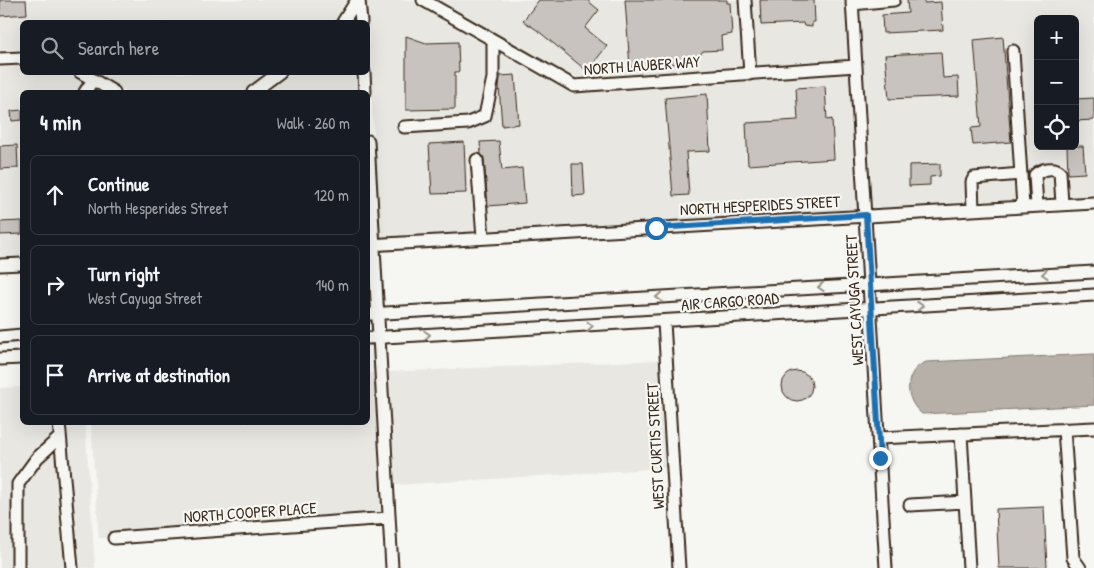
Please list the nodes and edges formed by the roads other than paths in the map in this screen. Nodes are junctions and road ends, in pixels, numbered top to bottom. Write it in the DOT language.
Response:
graph roads {
  1 [pos="358,0"];
  2 [pos="423,0"];
  3 [pos="745,0"];
  4 [pos="894,0"];
  5 [pos="852,2"];
  6 [pos="344,20"];
  7 [pos="361,20"];
  8 [pos="493,40"];
  9 [pos="1013,51"];
  10 [pos="20,58"];
  11 [pos="0,59"];
  12 [pos="856,66"];
  13 [pos="750,74"];
  14 [pos="85,75"];
  15 [pos="276,75"];
  16 [pos="364,75"];
  17 [pos="93,80"];
  18 [pos="86,90"];
  19 [pos="110,90"];
  20 [pos="256,90"];
  21 [pos="365,90"];
  22 [pos="404,127"];
  23 [pos="477,160"];
  24 [pos="1021,174"];
  25 [pos="1094,203"];
  26 [pos="1062,204"];
  27 [pos="1023,206"];
  28 [pos="1037,206"];
  29 [pos="973,209"];
  30 [pos="866,215"];
  31 [pos="483,237"];
  32 [pos="370,245"];
  33 [pos="20,264"];
  34 [pos="0,265"];
  35 [pos="1094,272"];
  36 [pos="870,284"];
  37 [pos="1094,294"];
  38 [pos="871,309"];
  39 [pos="372,314"];
  40 [pos="664,322"];
  41 [pos="20,335"];
  42 [pos="0,336"];
  43 [pos="373,338"];
  44 [pos="20,358"];
  45 [pos="0,360"];
  46 [pos="59,425"];
  47 [pos="1094,428"];
  48 [pos="1064,429"];
  49 [pos="961,434"];
  50 [pos="60,437"];
  51 [pos="879,438"];
  52 [pos="965,502"];
  53 [pos="910,506"];
  54 [pos="389,518"];
  55 [pos="114,538"];
  56 [pos="18,568"];
  57 [pos="72,568"];
  58 [pos="392,568"];
  59 [pos="678,568"];
  60 [pos="886,568"];
  61 [pos="969,568"];
  62 [pos="1080,568"];
  1 -- 6 [label="street"];
  1 -- 7 [label="street"];
  2 -- 8 [label="street, NORTH LAUBER WAY"];
  3 -- 13 [label="street"];
  4 -- 5 [label="street"];
  5 -- 12 [label="street, WEST CAYUGA STREET"];
  8 -- 13 [label="street, NORTH LAUBER WAY"];
  8 -- 22 [label="street"];
  9 -- 24 [label="street"];
  10 -- 11 [label="street"];
  12 -- 13 [label="street, NORTH LAUBER WAY"];
  12 -- 30 [label="street, WEST CAYUGA STREET"];
  14 -- 17 [label="street"];
  15 -- 20 [label="street"];
  16 -- 21 [label="street"];
  17 -- 18 [label="street"];
  17 -- 19 [label="street"];
  23 -- 31 [label="street"];
  24 -- 27 [label="street"];
  24 -- 29 [label="street"];
  25 -- 26 [label="street, NORTH HESPERIDES STREET"];
  26 -- 28 [label="street, NORTH HESPERIDES STREET"];
  26 -- 28 [label="street"];
  27 -- 28 [label="street, NORTH HESPERIDES STREET"];
  27 -- 29 [label="street, NORTH HESPERIDES STREET"];
  29 -- 30 [label="street, NORTH HESPERIDES STREET"];
  30 -- 31 [label="street, NORTH HESPERIDES STREET"];
  30 -- 36 [label="street, WEST CAYUGA STREET"];
  31 -- 32 [label="street, NORTH HESPERIDES STREET"];
  32 -- 39 [label="street"];
  33 -- 34 [label="street"];
  35 -- 36 [label="street, AIR CARGO ROAD, one-way"];
  36 -- 38 [label="street, WEST CAYUGA STREET"];
  36 -- 39 [label="street, AIR CARGO ROAD, one-way"];
  38 -- 37 [label="street, AIR CARGO ROAD, one-way"];
  38 -- 40 [label="street, AIR CARGO ROAD"];
  38 -- 51 [label="street, WEST CAYUGA STREET"];
  39 -- 43 [label="street"];
  43 -- 40 [label="street, AIR CARGO ROAD, one-way"];
  40 -- 59 [label="street, WEST CURTIS STREET"];
  41 -- 42 [label="street"];
  43 -- 54 [label="street"];
  44 -- 45 [label="street"];
  46 -- 50 [label="street"];
  47 -- 48 [label="street"];
  48 -- 49 [label="street"];
  48 -- 62 [label="street"];
  49 -- 51 [label="street"];
  49 -- 52 [label="street"];
  50 -- 56 [label="street"];
  50 -- 57 [label="street"];
  51 -- 60 [label="street, WEST CAYUGA STREET"];
  52 -- 53 [label="street"];
  52 -- 61 [label="street"];
  54 -- 55 [label="street, NORTH COOPER PLACE"];
  54 -- 58 [label="street"];
}
